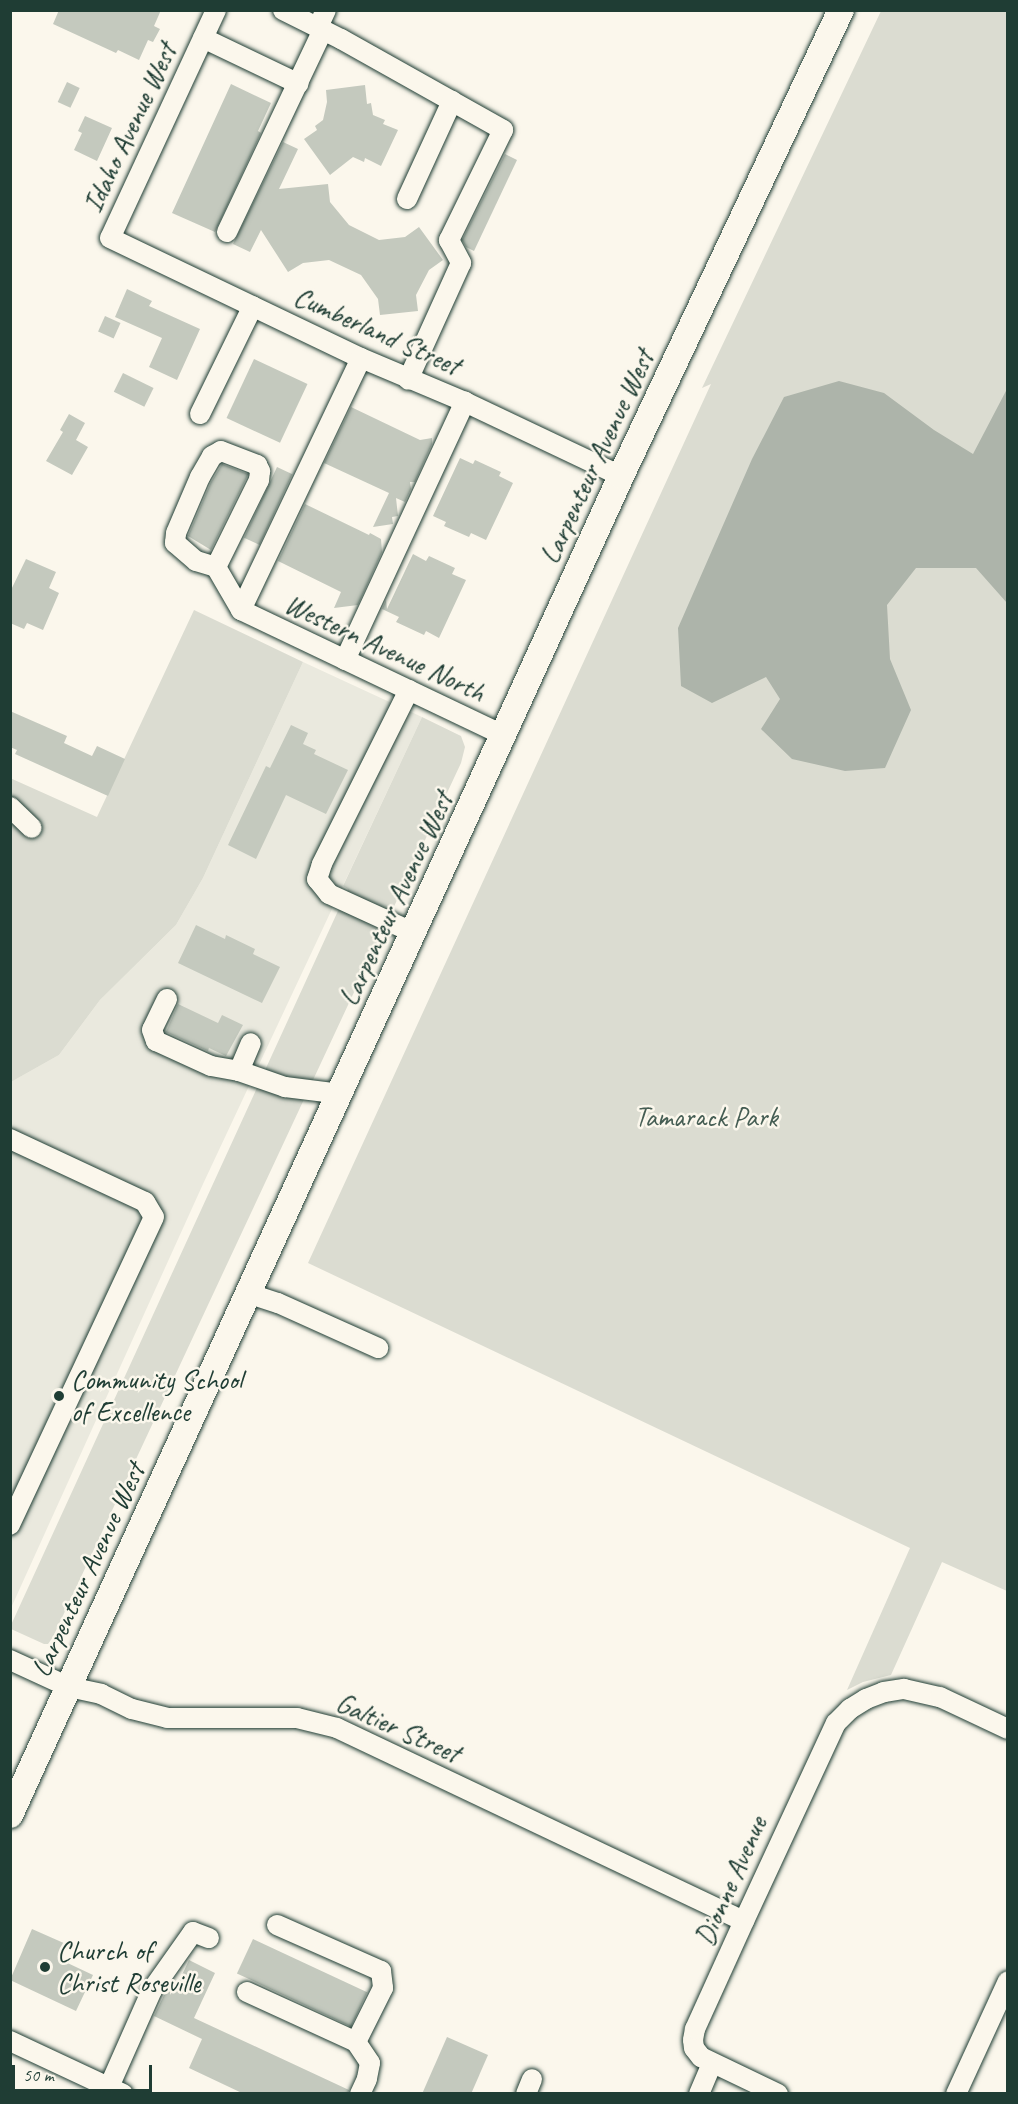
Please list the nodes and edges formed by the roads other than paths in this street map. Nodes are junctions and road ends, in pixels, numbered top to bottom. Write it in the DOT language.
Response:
graph roads {
  1 [pos="216,10"];
  2 [pos="284,10"];
  3 [pos="841,10"];
  4 [pos="323,22"];
  5 [pos="203,38"];
  6 [pos="299,84"];
  7 [pos="452,101"];
  8 [pos="407,199"];
  9 [pos="227,232"];
  10 [pos="110,238"];
  11 [pos="253,306"];
  12 [pos="361,358"];
  13 [pos="408,380"];
  14 [pos="465,402"];
  15 [pos="200,414"];
  16 [pos="621,476"];
  17 [pos="216,567"];
  18 [pos="241,610"];
  19 [pos="345,660"];
  20 [pos="409,690"];
  21 [pos="505,736"];
  22 [pos="10,807"];
  23 [pos="32,828"];
  24 [pos="414,933"];
  25 [pos="166,999"];
  26 [pos="251,1043"];
  27 [pos="238,1071"];
  28 [pos="341,1094"];
  29 [pos="10,1139"];
  30 [pos="250,1294"];
  31 [pos="378,1348"];
  32 [pos="10,1525"];
  33 [pos="10,1660"];
  34 [pos="69,1687"];
  35 [pos="1008,1729"];
  36 [pos="10,1815"];
  37 [pos="744,1921"];
  38 [pos="277,1925"];
  39 [pos="209,1938"];
  40 [pos="1008,1981"];
  41 [pos="247,1992"];
  42 [pos="10,2041"];
  43 [pos="356,2042"];
  44 [pos="712,2064"];
  45 [pos="116,2090"];
  46 [pos="360,2094"];
  47 [pos="699,2094"];
  48 [pos="778,2094"];
  49 [pos="956,2094"];
  1 -- 5 [label="street, Idaho Avenue West"];
  2 -- 4 [label="street"];
  3 -- 16 [label="main road, Larpenteur Avenue West"];
  4 -- 6 [label="street"];
  4 -- 7 [label="street"];
  5 -- 6 [label="street"];
  5 -- 10 [label="street, Idaho Avenue West"];
  6 -- 9 [label="street"];
  7 -- 8 [label="street"];
  7 -- 13 [label="street"];
  10 -- 11 [label="street, Cumberland Street"];
  11 -- 12 [label="street, Cumberland Street"];
  11 -- 15 [label="street"];
  12 -- 13 [label="street, Cumberland Street"];
  12 -- 18 [label="street"];
  13 -- 14 [label="street, Cumberland Street"];
  14 -- 16 [label="street, Cumberland Street"];
  14 -- 19 [label="street"];
  16 -- 21 [label="main road, Larpenteur Avenue West"];
  17 -- 17 [label="street"];
  17 -- 18 [label="street"];
  18 -- 19 [label="street, Western Avenue North"];
  19 -- 20 [label="street, Western Avenue North"];
  20 -- 21 [label="street, Western Avenue North"];
  20 -- 24 [label="street"];
  21 -- 24 [label="main road, Larpenteur Avenue West"];
  22 -- 23 [label="street"];
  24 -- 28 [label="main road, Larpenteur Avenue West"];
  25 -- 27 [label="street"];
  26 -- 27 [label="street"];
  27 -- 28 [label="street"];
  28 -- 30 [label="main road, Larpenteur Avenue West"];
  29 -- 32 [label="street"];
  30 -- 31 [label="street"];
  30 -- 34 [label="main road, Larpenteur Avenue West"];
  33 -- 34 [label="street, Galtier Street"];
  34 -- 36 [label="main road, Larpenteur Avenue West"];
  34 -- 37 [label="street, Galtier Street"];
  35 -- 37 [label="street, Dionne Avenue"];
  37 -- 44 [label="street, Dionne Avenue"];
  38 -- 43 [label="street"];
  39 -- 45 [label="street"];
  40 -- 49 [label="street"];
  41 -- 43 [label="street"];
  42 -- 45 [label="street"];
  43 -- 46 [label="street"];
  44 -- 47 [label="street"];
  44 -- 48 [label="street"];
}
